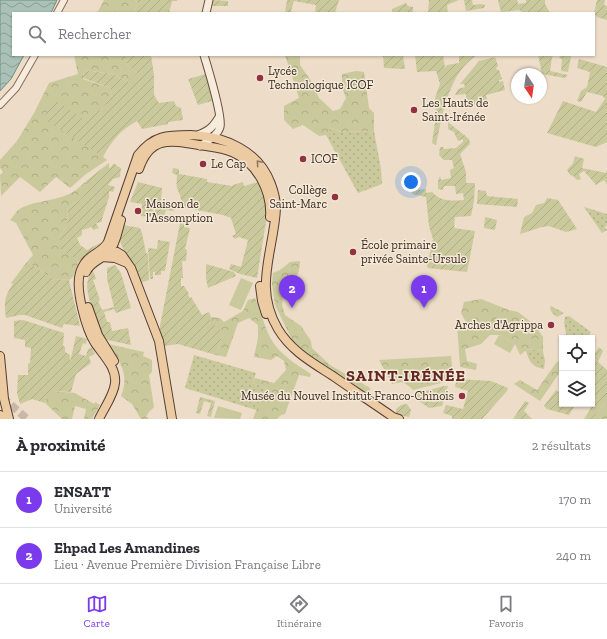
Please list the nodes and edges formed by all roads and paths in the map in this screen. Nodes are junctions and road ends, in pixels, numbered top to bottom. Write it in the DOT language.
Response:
graph roads {
  1 [pos="64,0"];
  2 [pos="209,0"];
  3 [pos="58,12"];
  4 [pos="206,12"];
  5 [pos="34,56"];
  6 [pos="204,56"];
  7 [pos="0,105"];
  8 [pos="220,117"];
  9 [pos="220,126"];
  10 [pos="198,135"];
  11 [pos="212,137"];
  12 [pos="232,144"];
  13 [pos="197,145"];
  14 [pos="115,231"];
  15 [pos="113,251"];
  16 [pos="0,356"];
  17 [pos="0,415"];
  18 [pos="393,418"];
  19 [pos="1,419"];
  20 [pos="9,419"];
  21 [pos="99,419"];
  22 [pos="105,419"];
  23 [pos="172,419"];
  1 -- 3 [label="street"];
  2 -- 4 [label="main road"];
  5 -- 7 [label="street"];
  6 -- 8 [label="main road"];
  8 -- 9 [label="main road"];
  8 -- 10 [label="main road"];
  9 -- 11 [label="main road"];
  9 -- 12 [label="main road"];
  10 -- 11 [label="main road"];
  10 -- 13 [label="main road"];
  10 -- 14 [label="main road"];
  11 -- 12 [label="main road"];
  11 -- 13 [label="main road"];
  18 -- 12 [label="main road, one-way"];
  13 -- 14 [label="main road"];
  13 -- 18 [label="main road"];
  14 -- 15 [label="main road"];
  14 -- 15 [label="main road"];
  15 -- 21 [label="main road"];
  15 -- 22 [label="main road"];
  15 -- 23 [label="main road"];
  16 -- 20 [label="main road"];
  17 -- 19 [label="main road"];
}
